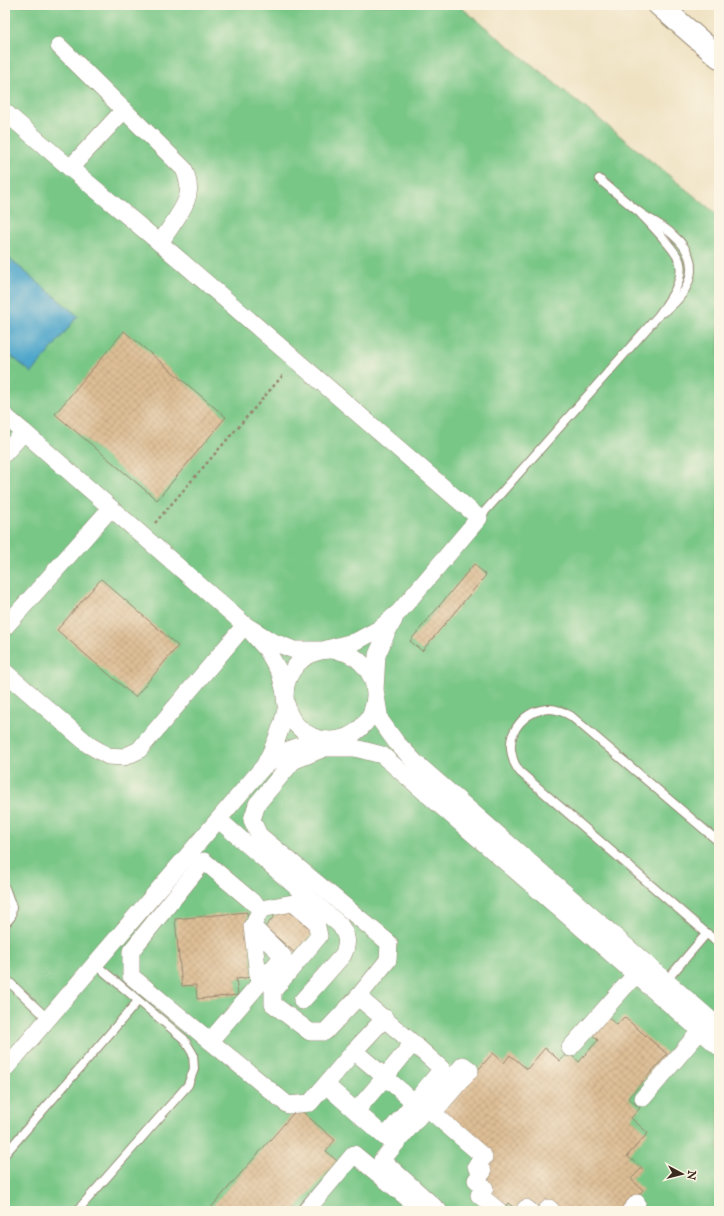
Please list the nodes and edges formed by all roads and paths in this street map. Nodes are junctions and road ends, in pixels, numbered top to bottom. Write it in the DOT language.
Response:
graph roads {
  1 [pos="659,5"];
  2 [pos="59,46"];
  3 [pos="719,57"];
  4 [pos="124,110"];
  5 [pos="5,112"];
  6 [pos="70,168"];
  7 [pos="599,179"];
  8 [pos="640,213"];
  9 [pos="160,243"];
  10 [pos="658,316"];
  11 [pos="296,360"];
  12 [pos="5,416"];
  13 [pos="24,432"];
  14 [pos="5,453"];
  15 [pos="110,508"];
  16 [pos="479,518"];
  17 [pos="144,537"];
  18 [pos="399,612"];
  19 [pos="245,625"];
  20 [pos="5,627"];
  21 [pos="323,650"];
  22 [pos="5,672"];
  23 [pos="375,690"];
  24 [pos="286,700"];
  25 [pos="335,739"];
  26 [pos="416,762"];
  27 [pos="264,766"];
  28 [pos="219,820"];
  29 [pos="719,842"];
  30 [pos="5,888"];
  31 [pos="261,909"];
  32 [pos="5,924"];
  33 [pos="252,926"];
  34 [pos="707,933"];
  35 [pos="719,944"];
  36 [pos="95,964"];
  37 [pos="636,974"];
  38 [pos="5,978"];
  39 [pos="666,981"];
  40 [pos="259,984"];
  41 [pos="358,997"];
  42 [pos="138,1001"];
  43 [pos="302,1001"];
  44 [pos="385,1018"];
  45 [pos="48,1019"];
  46 [pos="719,1027"];
  47 [pos="700,1030"];
  48 [pos="210,1041"];
  49 [pos="414,1043"];
  50 [pos="719,1046"];
  51 [pos="570,1048"];
  52 [pos="354,1051"];
  53 [pos="5,1069"];
  54 [pos="385,1077"];
  55 [pos="326,1085"];
  56 [pos="643,1098"];
  57 [pos="414,1102"];
  58 [pos="356,1111"];
  59 [pos="5,1154"];
  60 [pos="77,1211"];
  61 [pos="306,1211"];
  62 [pos="423,1211"];
  63 [pos="439,1211"];
  64 [pos="499,1211"];
  65 [pos="506,1211"];
  66 [pos="513,1211"];
  67 [pos="524,1211"];
  68 [pos="530,1211"];
  69 [pos="546,1211"];
  70 [pos="552,1211"];
  1 -- 3 [label="street"];
  2 -- 4 [label="street"];
  4 -- 6 [label="street"];
  4 -- 9 [label="street"];
  5 -- 6 [label="street"];
  6 -- 9 [label="street"];
  7 -- 8 [label="lane"];
  8 -- 10 [label="lane"];
  8 -- 10 [label="lane"];
  9 -- 11 [label="street"];
  10 -- 16 [label="lane"];
  11 -- 16 [label="street"];
  11 -- 17 [label="path"];
  12 -- 13 [label="street"];
  13 -- 14 [label="street"];
  13 -- 15 [label="street"];
  15 -- 17 [label="street"];
  15 -- 20 [label="street"];
  16 -- 18 [label="street"];
  17 -- 19 [label="street"];
  18 -- 21 [label="street"];
  18 -- 23 [label="street"];
  19 -- 21 [label="street"];
  19 -- 22 [label="street"];
  19 -- 24 [label="street"];
  21 -- 23 [label="street"];
  21 -- 24 [label="street"];
  23 -- 25 [label="street"];
  23 -- 26 [label="street"];
  24 -- 25 [label="street"];
  24 -- 27 [label="street"];
  25 -- 26 [label="street"];
  25 -- 27 [label="street"];
  26 -- 39 [label="street"];
  27 -- 28 [label="street"];
  28 -- 36 [label="street"];
  28 -- 43 [label="street"];
  29 -- 34 [label="lane"];
  30 -- 32 [label="lane"];
  31 -- 33 [label="street"];
  31 -- 41 [label="street"];
  31 -- 48 [label="street"];
  33 -- 40 [label="street"];
  33 -- 40 [label="street"];
  34 -- 35 [label="lane"];
  34 -- 39 [label="lane"];
  36 -- 42 [label="lane"];
  36 -- 45 [label="street"];
  37 -- 41 [label="street"];
  37 -- 47 [label="street"];
  37 -- 51 [label="street"];
  38 -- 45 [label="lane"];
  39 -- 46 [label="street"];
  40 -- 48 [label="street"];
  41 -- 44 [label="street"];
  42 -- 59 [label="lane"];
  42 -- 60 [label="lane"];
  44 -- 49 [label="street"];
  44 -- 52 [label="street"];
  45 -- 53 [label="street"];
  47 -- 50 [label="street"];
  47 -- 56 [label="street"];
  48 -- 55 [label="street"];
  49 -- 54 [label="street"];
  49 -- 57 [label="street"];
  52 -- 54 [label="street"];
  52 -- 55 [label="street"];
  54 -- 57 [label="street"];
  54 -- 58 [label="street"];
  55 -- 58 [label="street"];
  57 -- 58 [label="street"];
  61 -- 62 [label="street"];
  63 -- 64 [label="street"];
  65 -- 66 [label="street"];
  67 -- 68 [label="street"];
  69 -- 70 [label="street"];
}
